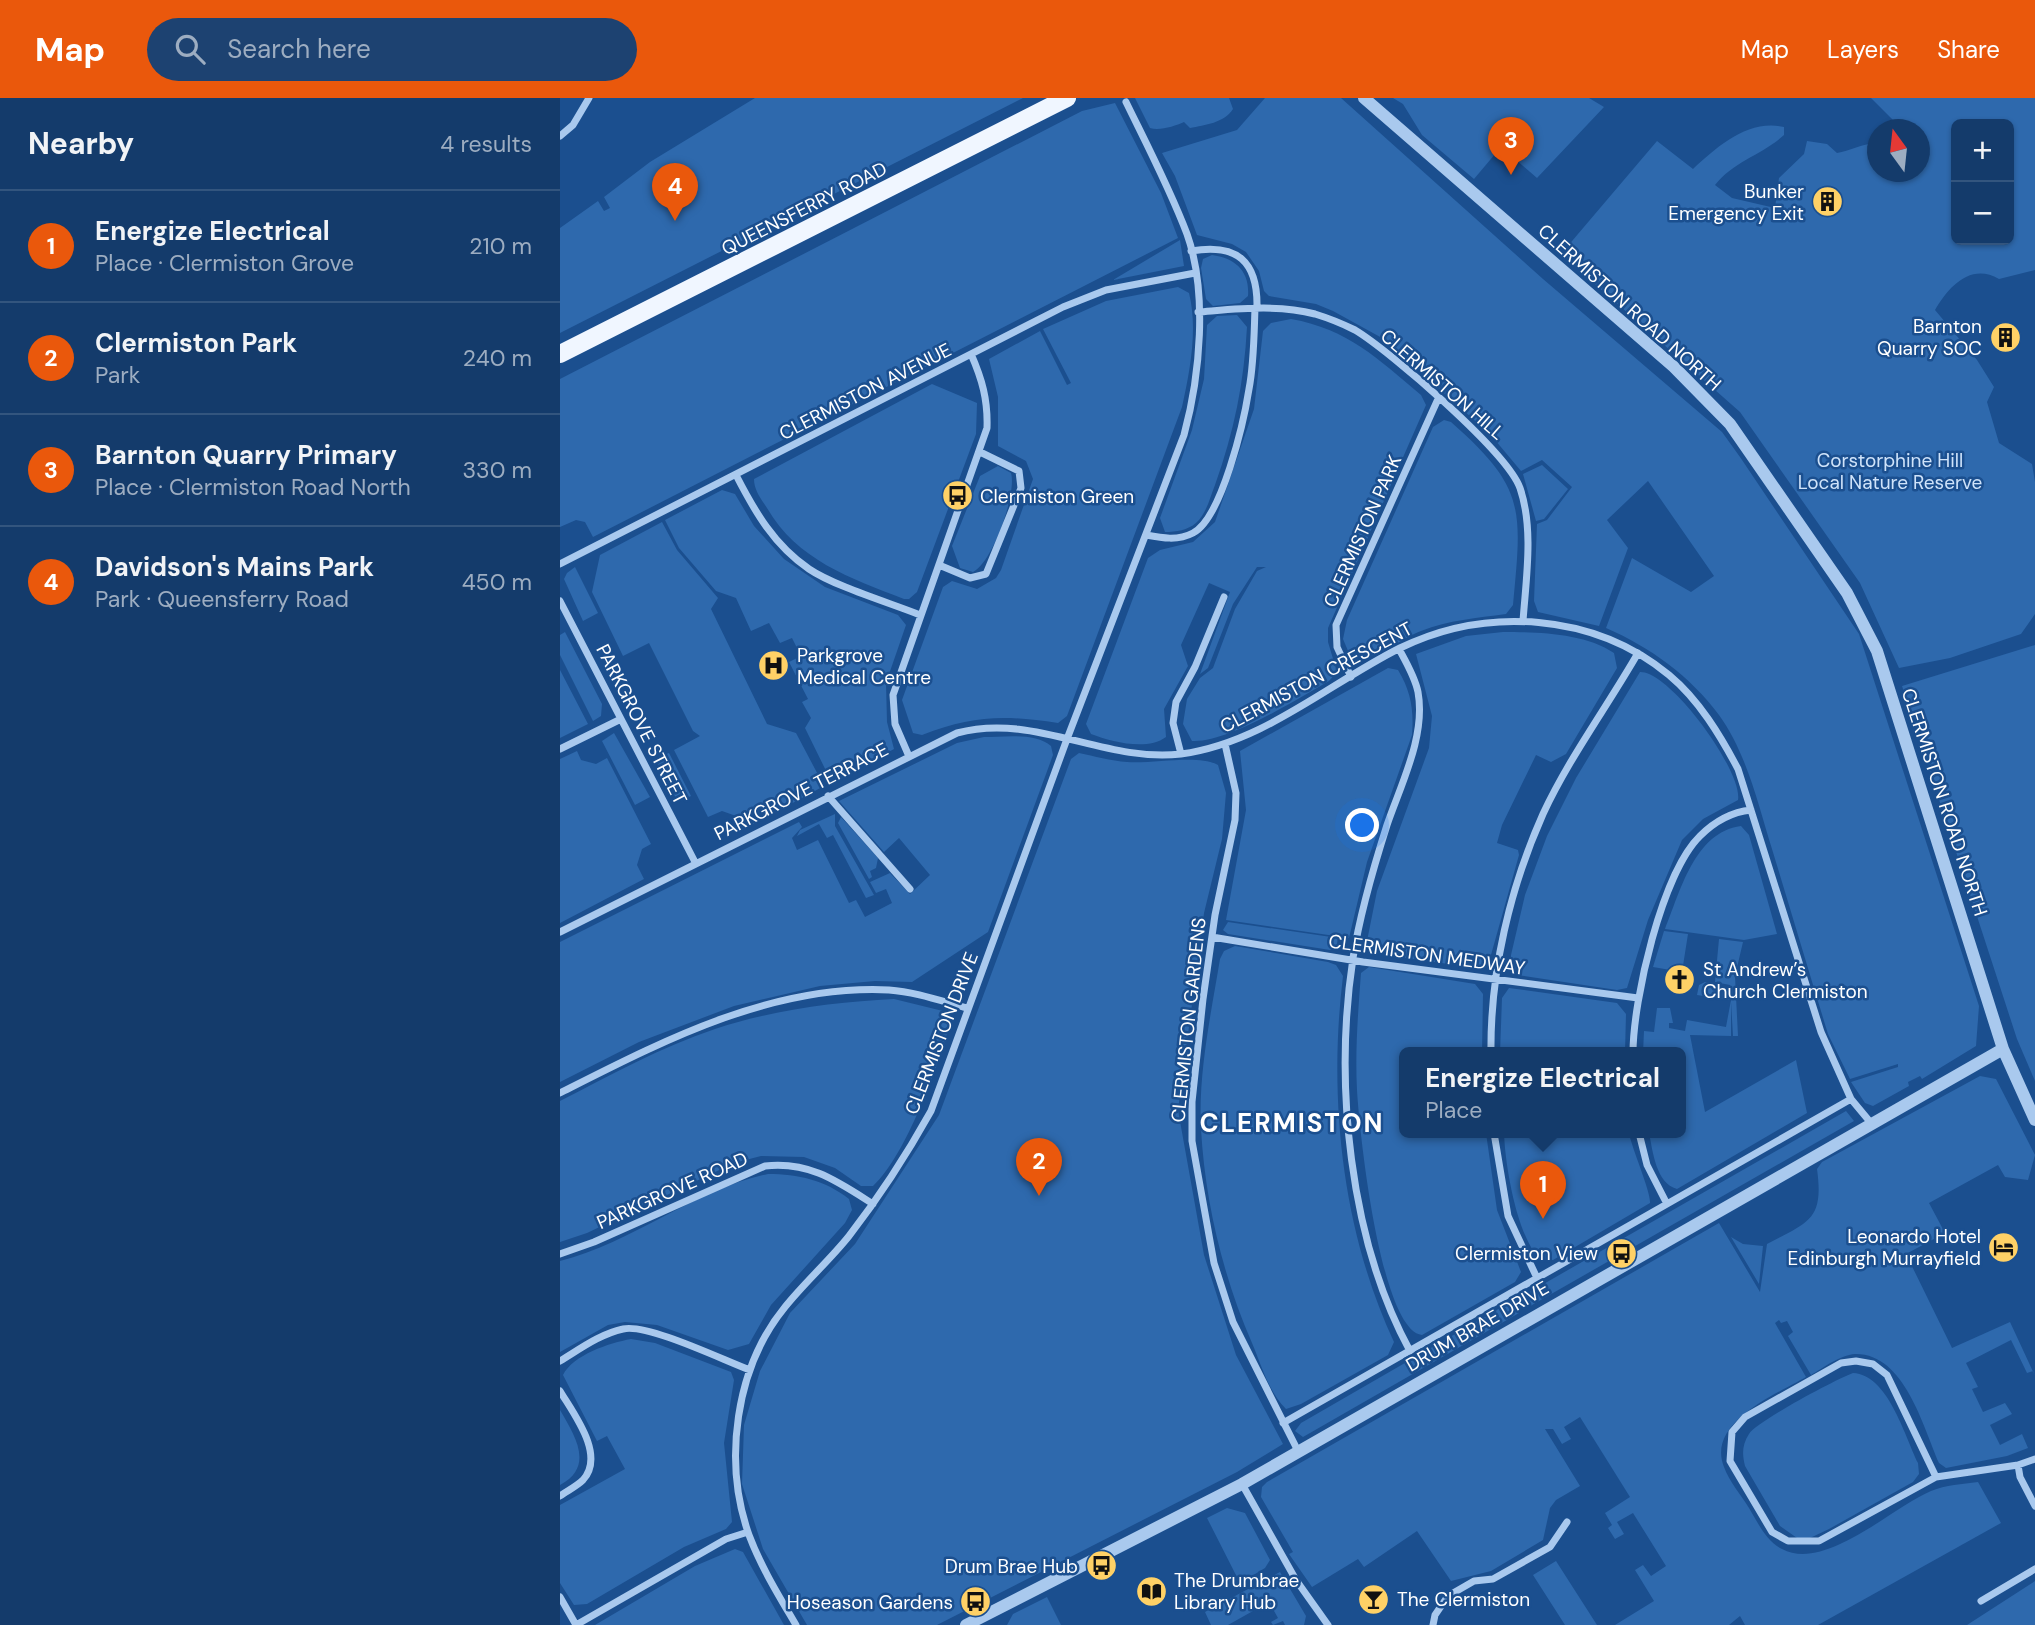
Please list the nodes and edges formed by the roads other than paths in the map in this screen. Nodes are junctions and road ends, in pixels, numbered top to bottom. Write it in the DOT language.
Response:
graph roads {
  1 [pos="589,98"];
  2 [pos="1067,98"];
  3 [pos="1364,98"];
  4 [pos="1126,102"];
  5 [pos="560,136"];
  6 [pos="1191,251"];
  7 [pos="1195,273"];
  8 [pos="1256,308"];
  9 [pos="1198,312"];
  10 [pos="971,354"];
  11 [pos="560,355"];
  12 [pos="1438,399"];
  13 [pos="980,452"];
  14 [pos="736,475"];
  15 [pos="1146,535"];
  16 [pos="560,564"];
  17 [pos="939,565"];
  18 [pos="1224,597"];
  19 [pos="560,601"];
  20 [pos="920,615"];
  21 [pos="1523,621"];
  22 [pos="1399,649"];
  23 [pos="1638,653"];
  24 [pos="1351,677"];
  25 [pos="621,719"];
  26 [pos="1067,739"];
  27 [pos="1225,744"];
  28 [pos="560,750"];
  29 [pos="908,754"];
  30 [pos="1181,754"];
  31 [pos="828,796"];
  32 [pos="1751,810"];
  33 [pos="695,862"];
  34 [pos="910,889"];
  35 [pos="560,932"];
  36 [pos="1212,937"];
  37 [pos="1353,960"];
  38 [pos="1496,979"];
  39 [pos="1638,999"];
  40 [pos="967,1008"];
  41 [pos="1491,1047"];
  42 [pos="1634,1047"];
  43 [pos="2003,1049"];
  44 [pos="560,1093"];
  45 [pos="1851,1099"];
  46 [pos="2035,1120"];
  47 [pos="1871,1124"];
  48 [pos="1495,1138"];
  49 [pos="1640,1138"];
  50 [pos="873,1204"];
  51 [pos="1668,1204"];
  52 [pos="560,1254"];
  53 [pos="1537,1278"];
  54 [pos="1410,1351"];
  55 [pos="560,1361"];
  56 [pos="750,1370"];
  57 [pos="560,1391"];
  58 [pos="1283,1423"];
  59 [pos="1298,1451"];
  60 [pos="2035,1459"];
  61 [pos="2018,1465"];
  62 [pos="1936,1477"];
  63 [pos="1242,1485"];
  64 [pos="560,1496"];
  65 [pos="2035,1506"];
  66 [pos="1567,1522"];
  67 [pos="748,1532"];
  68 [pos="2035,1569"];
  69 [pos="560,1597"];
  70 [pos="1980,1601"];
  71 [pos="986,1620"];
  72 [pos="576,1625"];
  73 [pos="796,1625"];
  74 [pos="966,1625"];
  75 [pos="1328,1625"];
  76 [pos="1433,1625"];
  1 -- 5 [label="street"];
  2 -- 11 [label="main road, QUEENSFERRY ROAD"];
  3 -- 43 [label="street, CLERMISTON ROAD NORTH"];
  4 -- 6 [label="street, CLERMISTON DRIVE"];
  6 -- 7 [label="street, CLERMISTON DRIVE"];
  6 -- 8 [label="street"];
  7 -- 9 [label="street, CLERMISTON DRIVE"];
  7 -- 10 [label="street, CLERMISTON AVENUE"];
  8 -- 9 [label="street, CLERMISTON HILL"];
  8 -- 12 [label="street, CLERMISTON HILL"];
  8 -- 15 [label="street"];
  9 -- 15 [label="street, CLERMISTON DRIVE"];
  10 -- 13 [label="street"];
  10 -- 14 [label="street, CLERMISTON AVENUE"];
  12 -- 21 [label="street, CLERMISTON HILL"];
  12 -- 24 [label="street, CLERMISTON PARK"];
  13 -- 17 [label="street"];
  13 -- 17 [label="street"];
  14 -- 16 [label="street, CLERMISTON AVENUE"];
  14 -- 20 [label="street"];
  15 -- 26 [label="street, CLERMISTON DRIVE"];
  17 -- 20 [label="street"];
  18 -- 30 [label="street"];
  19 -- 25 [label="street, PARKGROVE STREET"];
  20 -- 29 [label="street"];
  21 -- 22 [label="street, CLERMISTON CRESCENT"];
  21 -- 23 [label="street, CLERMISTON CRESCENT"];
  22 -- 24 [label="street, CLERMISTON CRESCENT"];
  22 -- 37 [label="street"];
  23 -- 32 [label="street, CLERMISTON CRESCENT"];
  23 -- 38 [label="street"];
  24 -- 27 [label="street, CLERMISTON CRESCENT"];
  25 -- 28 [label="street"];
  25 -- 33 [label="street, PARKGROVE STREET"];
  26 -- 29 [label="street, PARKGROVE TERRACE"];
  26 -- 30 [label="street, CLERMISTON CRESCENT"];
  26 -- 40 [label="street, CLERMISTON DRIVE"];
  27 -- 30 [label="street, CLERMISTON CRESCENT"];
  27 -- 36 [label="street, CLERMISTON GARDENS"];
  29 -- 31 [label="street, PARKGROVE TERRACE"];
  31 -- 33 [label="street, PARKGROVE TERRACE"];
  31 -- 34 [label="street"];
  32 -- 39 [label="street"];
  32 -- 45 [label="street, CLERMISTON CRESCENT"];
  33 -- 35 [label="street, PARKGROVE TERRACE"];
  36 -- 37 [label="street, CLERMISTON MEDWAY"];
  36 -- 58 [label="street, CLERMISTON GARDENS"];
  37 -- 38 [label="street, CLERMISTON MEDWAY"];
  37 -- 54 [label="street"];
  38 -- 39 [label="street, CLERMISTON MEDWAY"];
  38 -- 41 [label="street"];
  39 -- 42 [label="street"];
  40 -- 44 [label="street"];
  40 -- 50 [label="street, CLERMISTON DRIVE"];
  43 -- 46 [label="street, CLERMISTON ROAD NORTH"];
  43 -- 47 [label="street, DRUM BRAE DRIVE"];
  45 -- 47 [label="street, CLERMISTON CRESCENT"];
  45 -- 51 [label="street, DRUM BRAE DRIVE"];
  47 -- 59 [label="street, DRUM BRAE DRIVE"];
  48 -- 53 [label="street"];
  49 -- 51 [label="street"];
  50 -- 52 [label="street, PARKGROVE ROAD"];
  50 -- 56 [label="street, CLERMISTON DRIVE"];
  51 -- 53 [label="street, DRUM BRAE DRIVE"];
  53 -- 54 [label="street, DRUM BRAE DRIVE"];
  54 -- 58 [label="street, DRUM BRAE DRIVE"];
  55 -- 56 [label="street"];
  56 -- 67 [label="street, CLERMISTON DRIVE"];
  57 -- 64 [label="street"];
  58 -- 59 [label="street, CLERMISTON GARDENS"];
  59 -- 63 [label="street, DRUM BRAE DRIVE"];
  60 -- 61 [label="street"];
  61 -- 62 [label="street"];
  61 -- 65 [label="street"];
  62 -- 62 [label="street"];
  63 -- 71 [label="street, DRUM BRAE DRIVE"];
  63 -- 75 [label="street"];
  66 -- 76 [label="street"];
  67 -- 72 [label="street"];
  67 -- 73 [label="street, CLERMISTON DRIVE"];
  68 -- 70 [label="street"];
  69 -- 72 [label="street"];
  71 -- 74 [label="street, DRUM BRAE DRIVE"];
}
